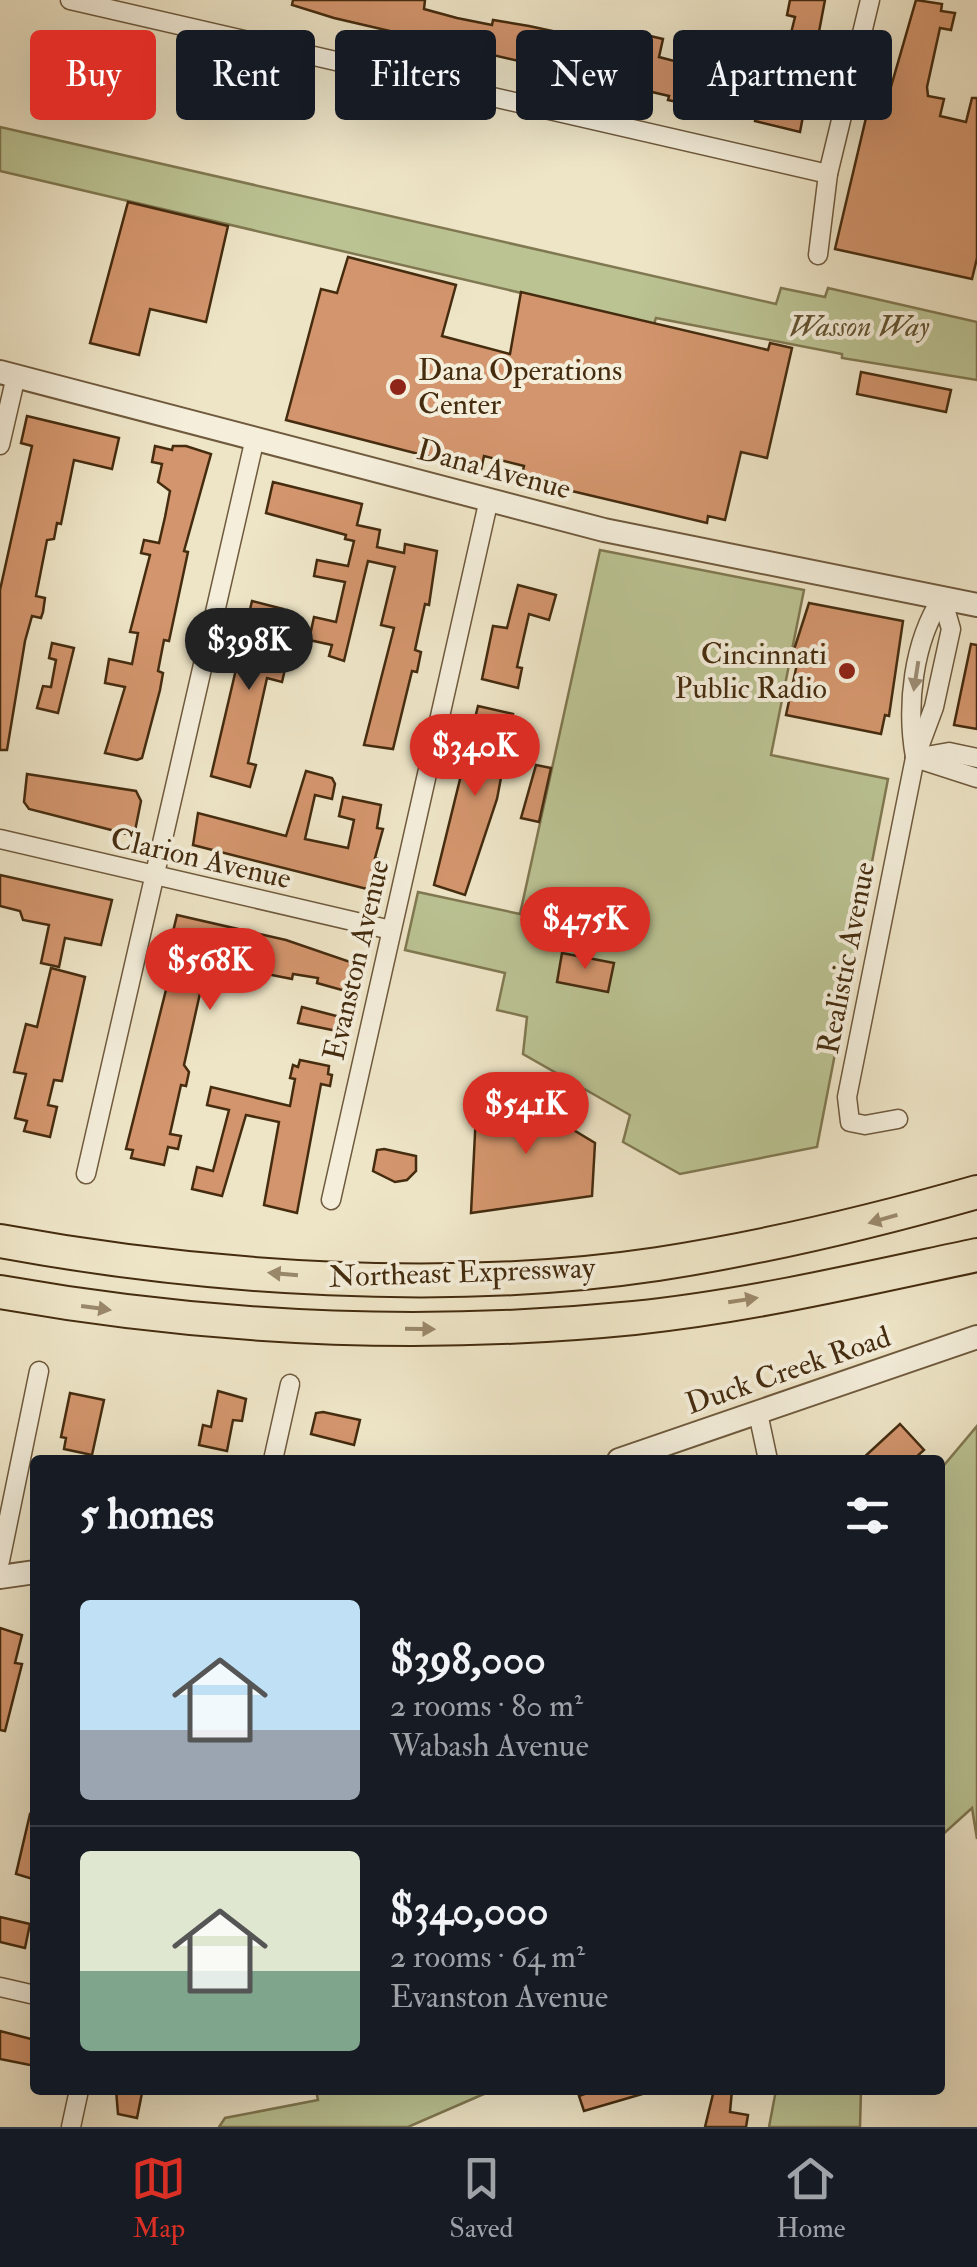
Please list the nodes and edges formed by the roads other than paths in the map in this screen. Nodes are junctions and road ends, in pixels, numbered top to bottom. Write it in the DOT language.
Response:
graph roads {
  1 [pos="70,0"];
  2 [pos="870,0"];
  3 [pos="828,174"];
  4 [pos="818,255"];
  5 [pos="8,374"];
  6 [pos="255,438"];
  7 [pos="0,446"];
  8 [pos="489,498"];
  9 [pos="942,598"];
  10 [pos="977,605"];
  11 [pos="915,758"];
  12 [pos="977,758"];
  13 [pos="977,778"];
  14 [pos="0,840"];
  15 [pos="153,875"];
  16 [pos="390,930"];
  17 [pos="898,1119"];
  18 [pos="86,1174"];
  19 [pos="977,1192"];
  20 [pos="331,1200"];
  21 [pos="0,1241"];
  22 [pos="977,1255"];
  23 [pos="0,1292"];
  24 [pos="977,1337"];
  25 [pos="39,1372"];
  26 [pos="290,1384"];
  27 [pos="758,1414"];
  28 [pos="274,1455"];
  29 [pos="634,1455"];
  30 [pos="767,1455"];
  31 [pos="0,1561"];
  32 [pos="30,1573"];
  33 [pos="0,1577"];
  34 [pos="0,1987"];
  35 [pos="30,1994"];
  36 [pos="78,2095"];
  37 [pos="70,2127"];
  1 -- 3 [label="street"];
  2 -- 3 [label="street"];
  3 -- 4 [label="street"];
  5 -- 6 [label="street, Dana Avenue"];
  5 -- 7 [label="street"];
  6 -- 8 [label="street, Dana Avenue"];
  6 -- 15 [label="street"];
  8 -- 9 [label="street, Dana Avenue"];
  8 -- 16 [label="street, Evanston Avenue"];
  9 -- 10 [label="street, Dana Avenue"];
  9 -- 11 [label="street, Realistic Avenue"];
  11 -- 12 [label="street"];
  11 -- 13 [label="street"];
  11 -- 17 [label="street, Realistic Avenue"];
  14 -- 15 [label="street, Clarion Avenue"];
  15 -- 16 [label="street, Clarion Avenue"];
  15 -- 18 [label="street"];
  16 -- 20 [label="street, Evanston Avenue"];
  19 -- 21 [label="highway, Northeast Expressway, one-way"];
  23 -- 22 [label="highway, Northeast Expressway, one-way"];
  24 -- 27 [label="street, Duck Creek Road"];
  25 -- 31 [label="street"];
  26 -- 28 [label="street"];
  27 -- 29 [label="street, Duck Creek Road"];
  27 -- 30 [label="street"];
  32 -- 33 [label="street"];
  34 -- 35 [label="street"];
  36 -- 37 [label="street"];
}
